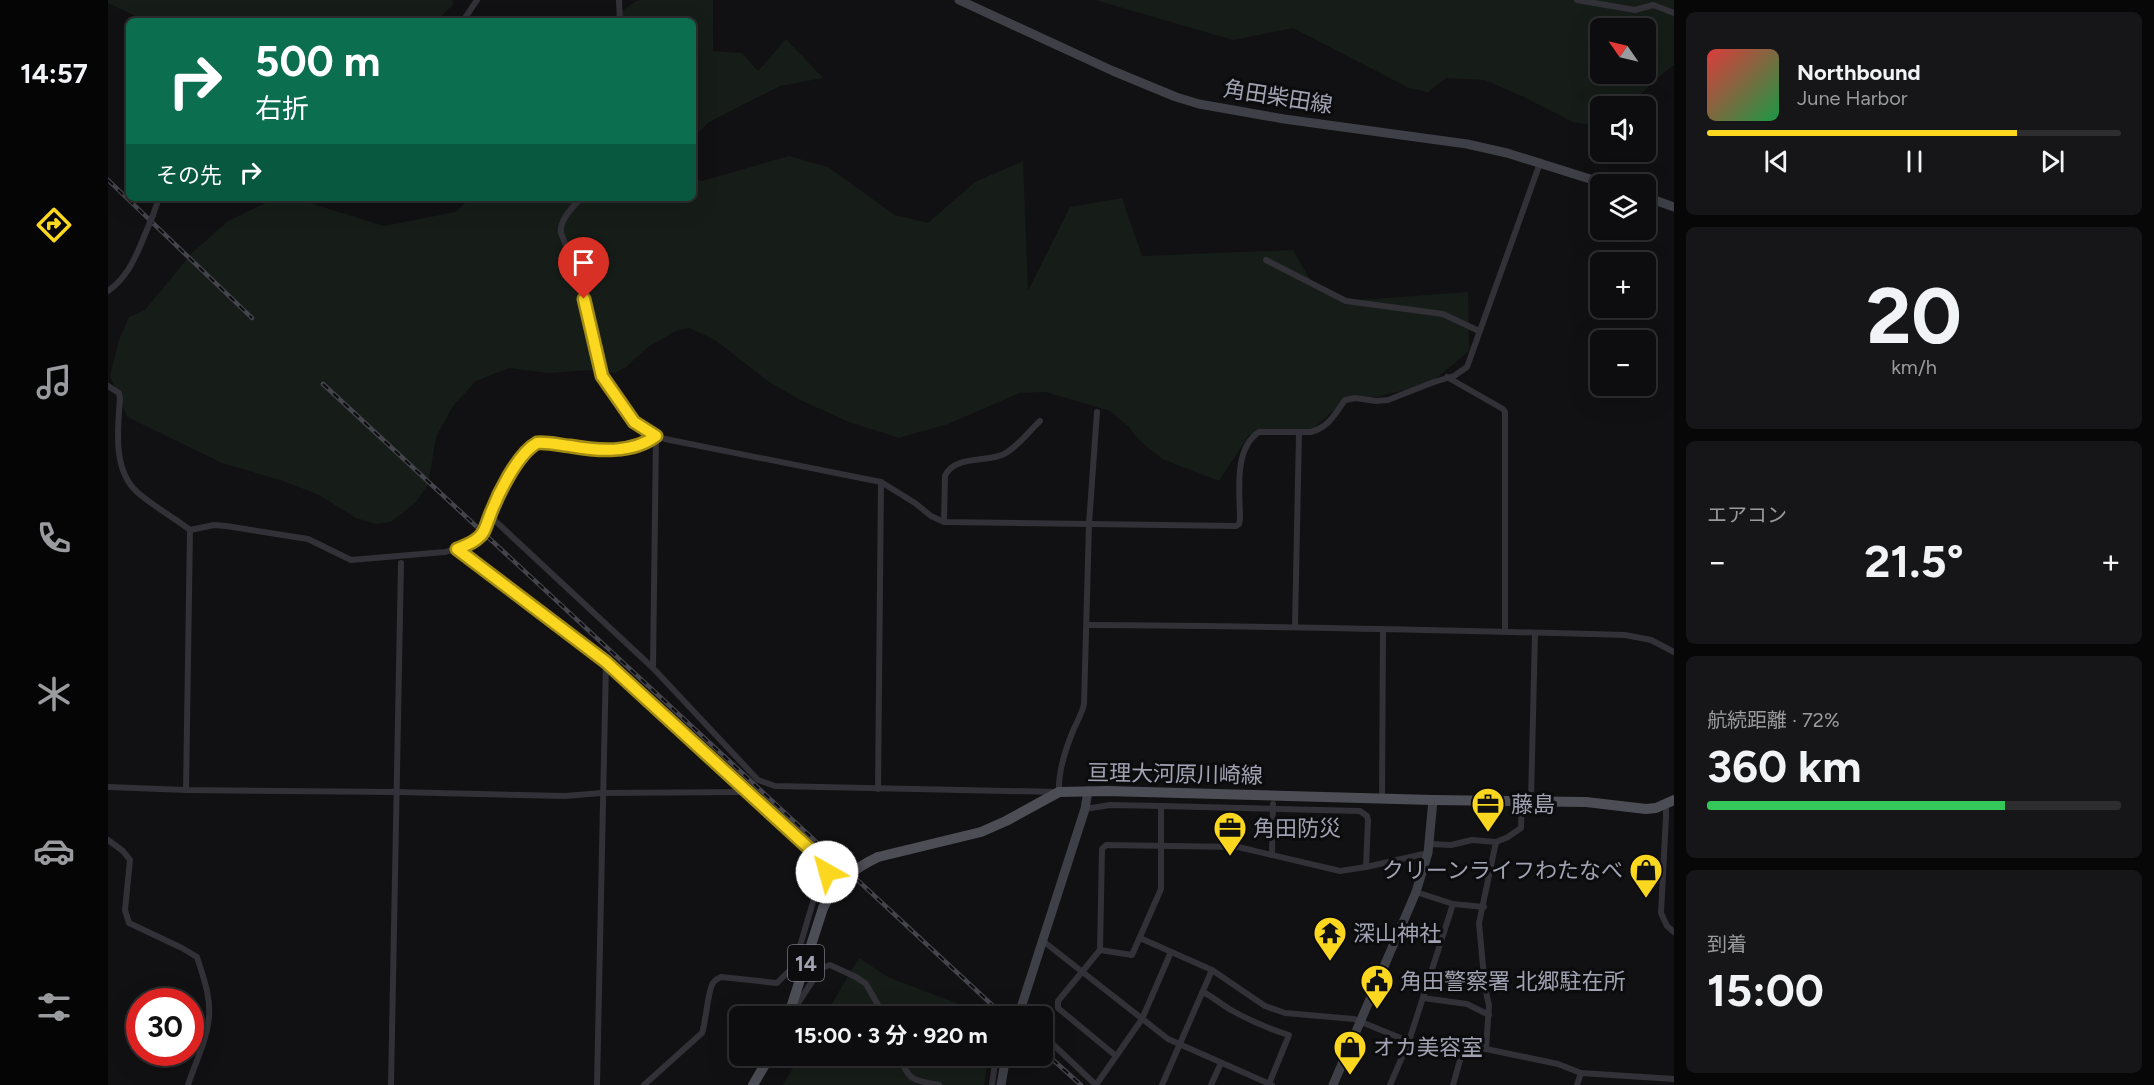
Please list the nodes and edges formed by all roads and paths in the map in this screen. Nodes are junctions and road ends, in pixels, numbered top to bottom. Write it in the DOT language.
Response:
graph roads {
  1 [pos="477,0"];
  2 [pos="619,0"];
  3 [pos="959,0"];
  4 [pos="1577,0"];
  5 [pos="1674,13"];
  6 [pos="465,18"];
  7 [pos="620,18"];
  8 [pos="1540,163"];
  9 [pos="1590,179"];
  10 [pos="158,201"];
  11 [pos="579,201"];
  12 [pos="1656,201"];
  13 [pos="1674,207"];
  14 [pos="1266,260"];
  15 [pos="108,291"];
  16 [pos="1479,331"];
  17 [pos="1447,377"];
  18 [pos="108,386"];
  19 [pos="1096,412"];
  20 [pos="1040,421"];
  21 [pos="1299,432"];
  22 [pos="656,436"];
  23 [pos="881,482"];
  24 [pos="490,516"];
  25 [pos="944,522"];
  26 [pos="1089,524"];
  27 [pos="190,530"];
  28 [pos="457,549"];
  29 [pos="401,562"];
  30 [pos="1087,625"];
  31 [pos="1295,626"];
  32 [pos="1383,630"];
  33 [pos="1504,631"];
  34 [pos="1535,633"];
  35 [pos="1674,652"];
  36 [pos="606,662"];
  37 [pos="653,668"];
  38 [pos="108,787"];
  39 [pos="878,789"];
  40 [pos="186,790"];
  41 [pos="396,792"];
  42 [pos="746,792"];
  43 [pos="1059,792"];
  44 [pos="602,793"];
  45 [pos="1274,795"];
  46 [pos="1087,799"];
  47 [pos="1382,799"];
  48 [pos="1433,800"];
  49 [pos="1674,800"];
  50 [pos="1524,804"];
  51 [pos="1161,806"];
  52 [pos="1273,808"];
  53 [pos="1665,810"];
  54 [pos="108,840"];
  55 [pos="1496,842"];
  56 [pos="1161,845"];
  57 [pos="1429,849"];
  58 [pos="1272,855"];
  59 [pos="1366,867"];
  60 [pos="1416,892"];
  61 [pos="1452,904"];
  62 [pos="1484,907"];
  63 [pos="1674,932"];
  64 [pos="1140,938"];
  65 [pos="1043,941"];
  66 [pos="1100,950"];
  67 [pos="1171,952"];
  68 [pos="1212,970"];
  69 [pos="1083,971"];
  70 [pos="1203,992"];
  71 [pos="1423,998"];
  72 [pos="792,1006"];
  73 [pos="796,1006"];
  74 [pos="879,1006"];
  75 [pos="1024,1006"];
  76 [pos="1489,1015"];
  77 [pos="1142,1019"];
  78 [pos="1360,1021"];
  79 [pos="1409,1041"];
  80 [pos="1053,1044"];
  81 [pos="1180,1045"];
  82 [pos="1464,1046"];
  83 [pos="1486,1048"];
  84 [pos="1116,1056"];
  85 [pos="1221,1063"];
  86 [pos="764,1066"];
  87 [pos="903,1066"];
  88 [pos="995,1066"];
  89 [pos="1004,1066"];
  90 [pos="1581,1073"];
  91 [pos="1622,1076"];
  92 [pos="1674,1079"];
  93 [pos="1270,1084"];
  94 [pos="188,1085"];
  95 [pos="391,1085"];
  96 [pos="597,1085"];
  97 [pos="644,1085"];
  98 [pos="753,1085"];
  99 [pos="939,1085"];
  100 [pos="992,1085"];
  101 [pos="1001,1085"];
  102 [pos="1096,1085"];
  103 [pos="1162,1085"];
  104 [pos="1212,1085"];
  105 [pos="1333,1085"];
  106 [pos="1390,1085"];
  107 [pos="1453,1085"];
  108 [pos="1577,1085"];
  109 [pos="1620,1085"];
  1 -- 6 [label="street"];
  2 -- 7 [label="street"];
  3 -- 8 [label="main road, 角田柴田線"];
  4 -- 5 [label="street"];
  8 -- 9 [label="main road, 角田柴田線"];
  8 -- 16 [label="street"];
  10 -- 15 [label="street, bridge"];
  11 -- 22 [label="street"];
  12 -- 13 [label="main road"];
  14 -- 16 [label="street"];
  16 -- 17 [label="street"];
  17 -- 21 [label="street"];
  17 -- 33 [label="street"];
  18 -- 27 [label="street"];
  19 -- 26 [label="street"];
  20 -- 25 [label="street"];
  21 -- 26 [label="street"];
  21 -- 31 [label="street"];
  22 -- 23 [label="street"];
  22 -- 24 [label="street"];
  22 -- 37 [label="street"];
  23 -- 25 [label="street"];
  23 -- 39 [label="street"];
  24 -- 28 [label="street"];
  24 -- 37 [label="street"];
  25 -- 26 [label="street"];
  26 -- 30 [label="street"];
  27 -- 28 [label="street"];
  27 -- 40 [label="street"];
  28 -- 36 [label="street"];
  29 -- 41 [label="street"];
  30 -- 31 [label="street"];
  30 -- 43 [label="street"];
  31 -- 32 [label="street"];
  32 -- 33 [label="street"];
  32 -- 47 [label="street"];
  33 -- 34 [label="street"];
  34 -- 35 [label="street"];
  34 -- 50 [label="street"];
  36 -- 42 [label="street"];
  36 -- 44 [label="street"];
  37 -- 39 [label="street"];
  38 -- 40 [label="street"];
  39 -- 43 [label="street"];
  40 -- 41 [label="street"];
  41 -- 44 [label="street"];
  41 -- 95 [label="street"];
  42 -- 44 [label="street"];
  42 -- 97 [label="street"];
  43 -- 46 [label="main road, 亘理大河原川崎線 / 14"];
  43 -- 72 [label="main road, 亘理大河原川崎線 / 14, bridge"];
  44 -- 96 [label="street"];
  45 -- 46 [label="main road, 亘理大河原川崎線 / 14"];
  45 -- 47 [label="main road, 亘理大河原川崎線 / 14"];
  45 -- 52 [label="street"];
  46 -- 51 [label="street"];
  46 -- 65 [label="main road"];
  47 -- 48 [label="main road, 亘理大河原川崎線 / 14"];
  48 -- 50 [label="main road, 亘理大河原川崎線 / 14"];
  48 -- 57 [label="main road"];
  49 -- 53 [label="main road, 亘理大河原川崎線 / 14"];
  50 -- 53 [label="main road, 亘理大河原川崎線 / 14"];
  50 -- 55 [label="street"];
  51 -- 52 [label="street"];
  51 -- 56 [label="street"];
  52 -- 58 [label="street"];
  52 -- 59 [label="street"];
  53 -- 63 [label="street"];
  54 -- 94 [label="street"];
  55 -- 57 [label="street"];
  55 -- 62 [label="street"];
  56 -- 58 [label="street"];
  56 -- 64 [label="street"];
  56 -- 66 [label="street"];
  57 -- 59 [label="street"];
  57 -- 60 [label="main road"];
  58 -- 59 [label="street"];
  60 -- 61 [label="street"];
  60 -- 78 [label="main road"];
  61 -- 62 [label="street"];
  61 -- 71 [label="street"];
  62 -- 76 [label="street"];
  64 -- 66 [label="street"];
  64 -- 67 [label="street"];
  65 -- 69 [label="street"];
  65 -- 75 [label="main road"];
  66 -- 69 [label="street"];
  67 -- 68 [label="street"];
  67 -- 77 [label="street"];
  68 -- 70 [label="street"];
  68 -- 78 [label="street"];
  69 -- 77 [label="street"];
  69 -- 84 [label="street"];
  70 -- 81 [label="street"];
  70 -- 93 [label="street"];
  71 -- 76 [label="street"];
  71 -- 79 [label="street"];
  73 -- 74 [label="street"];
  76 -- 83 [label="street"];
  77 -- 81 [label="street"];
  77 -- 84 [label="street"];
  78 -- 79 [label="street"];
  78 -- 105 [label="main road"];
  79 -- 82 [label="street"];
  79 -- 106 [label="street"];
  80 -- 102 [label="street"];
  81 -- 85 [label="street"];
  81 -- 103 [label="street"];
  82 -- 83 [label="street"];
  82 -- 107 [label="street"];
  83 -- 90 [label="street"];
  84 -- 102 [label="street"];
  85 -- 93 [label="street"];
  85 -- 104 [label="street"];
  86 -- 98 [label="main road"];
  87 -- 99 [label="street"];
  88 -- 100 [label="street"];
  89 -- 101 [label="main road"];
  90 -- 91 [label="street"];
  90 -- 108 [label="street"];
  91 -- 92 [label="street"];
  91 -- 109 [label="street"];
}
